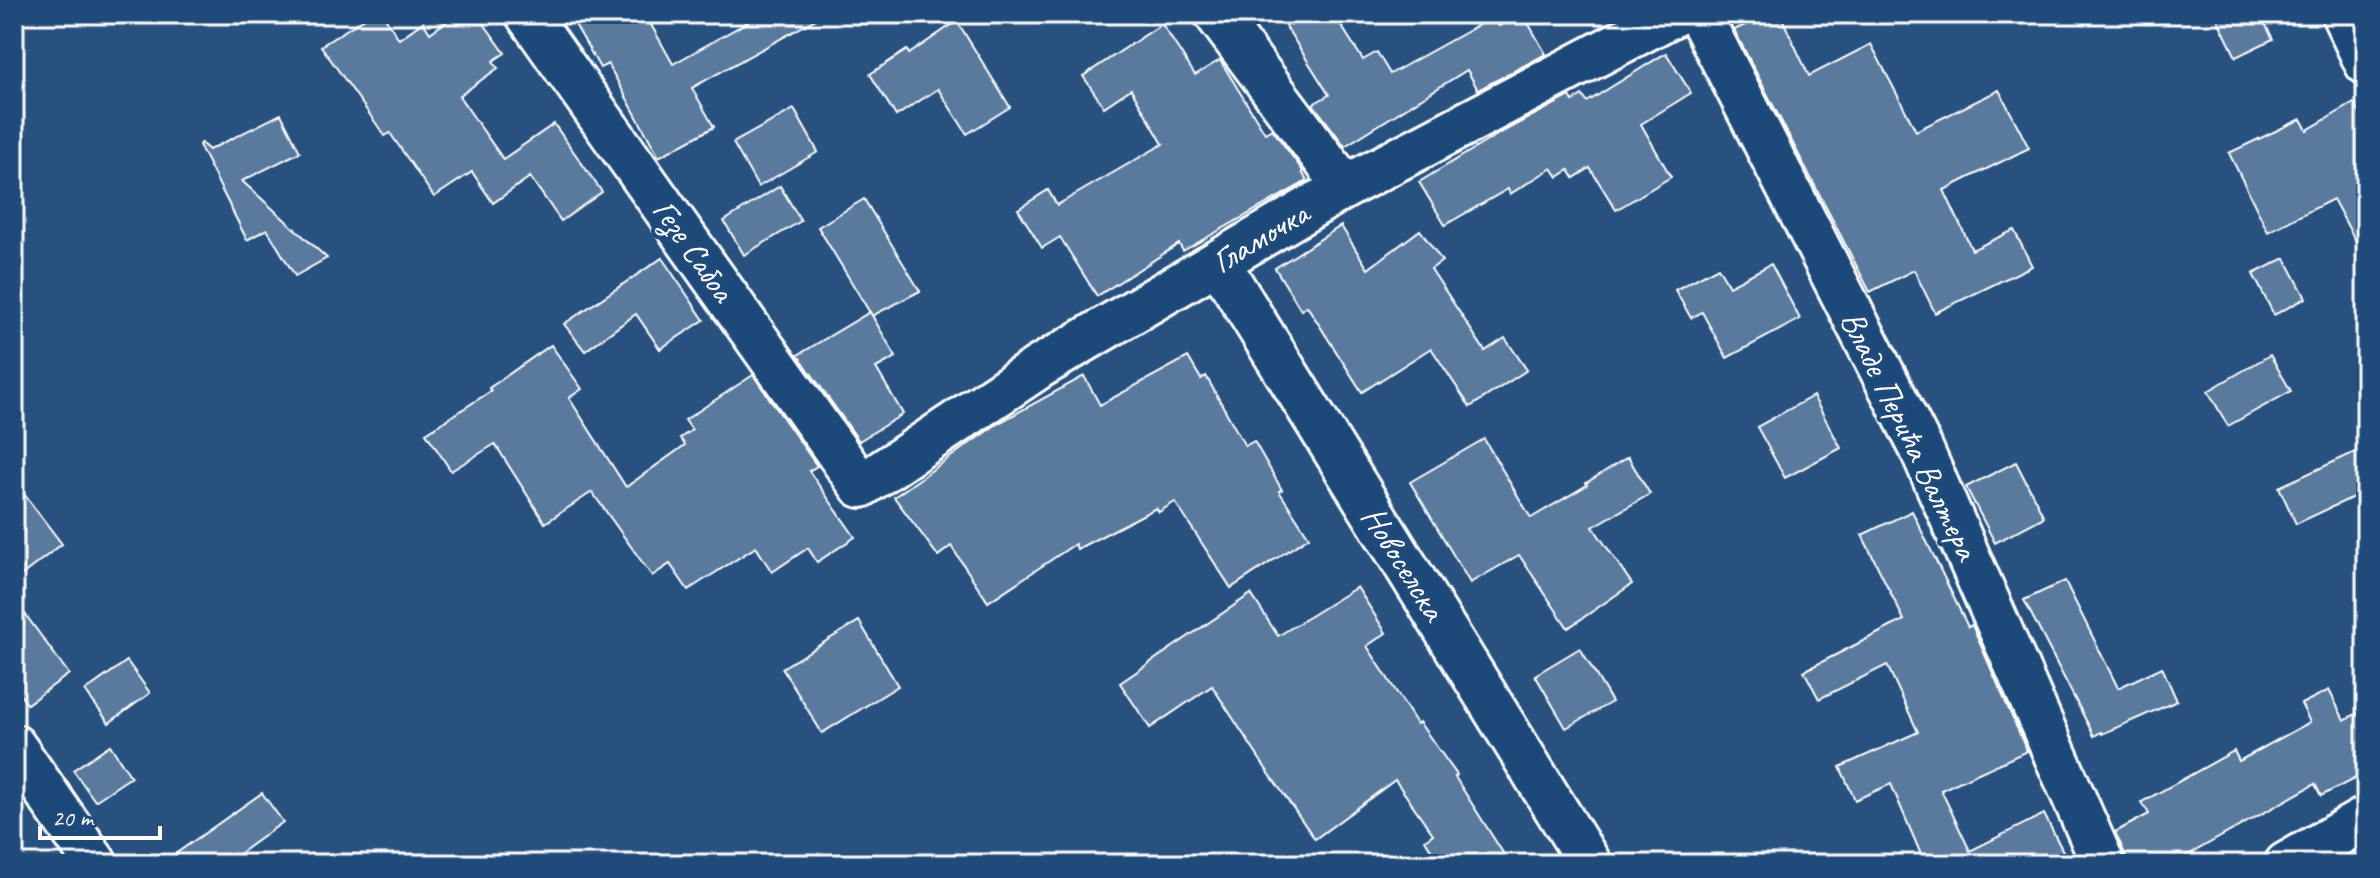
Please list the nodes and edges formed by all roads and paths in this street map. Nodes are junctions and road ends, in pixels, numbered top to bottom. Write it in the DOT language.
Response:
graph roads {
  1 [pos="527,14"];
  2 [pos="1216,14"];
  3 [pos="1675,14"];
  4 [pos="1699,14"];
  5 [pos="2343,14"];
  6 [pos="2366,63"];
  7 [pos="1345,187"];
  8 [pos="1218,262"];
  9 [pos="861,486"];
  10 [pos="14,746"];
  11 [pos="2366,818"];
  12 [pos="96,864"];
  13 [pos="1590,864"];
  14 [pos="2103,864"];
  15 [pos="2286,864"];
  1 -- 9 [label="street, Гезе Сабоа"];
  2 -- 7 [label="street"];
  3 -- 7 [label="street, Гламочка"];
  4 -- 14 [label="street, Владе Перића Валтера"];
  5 -- 6 [label="street"];
  7 -- 8 [label="street, Гламочка"];
  8 -- 9 [label="street, Гламочка"];
  8 -- 13 [label="street, Новоселска"];
  10 -- 12 [label="street"];
  11 -- 15 [label="street"];
}
